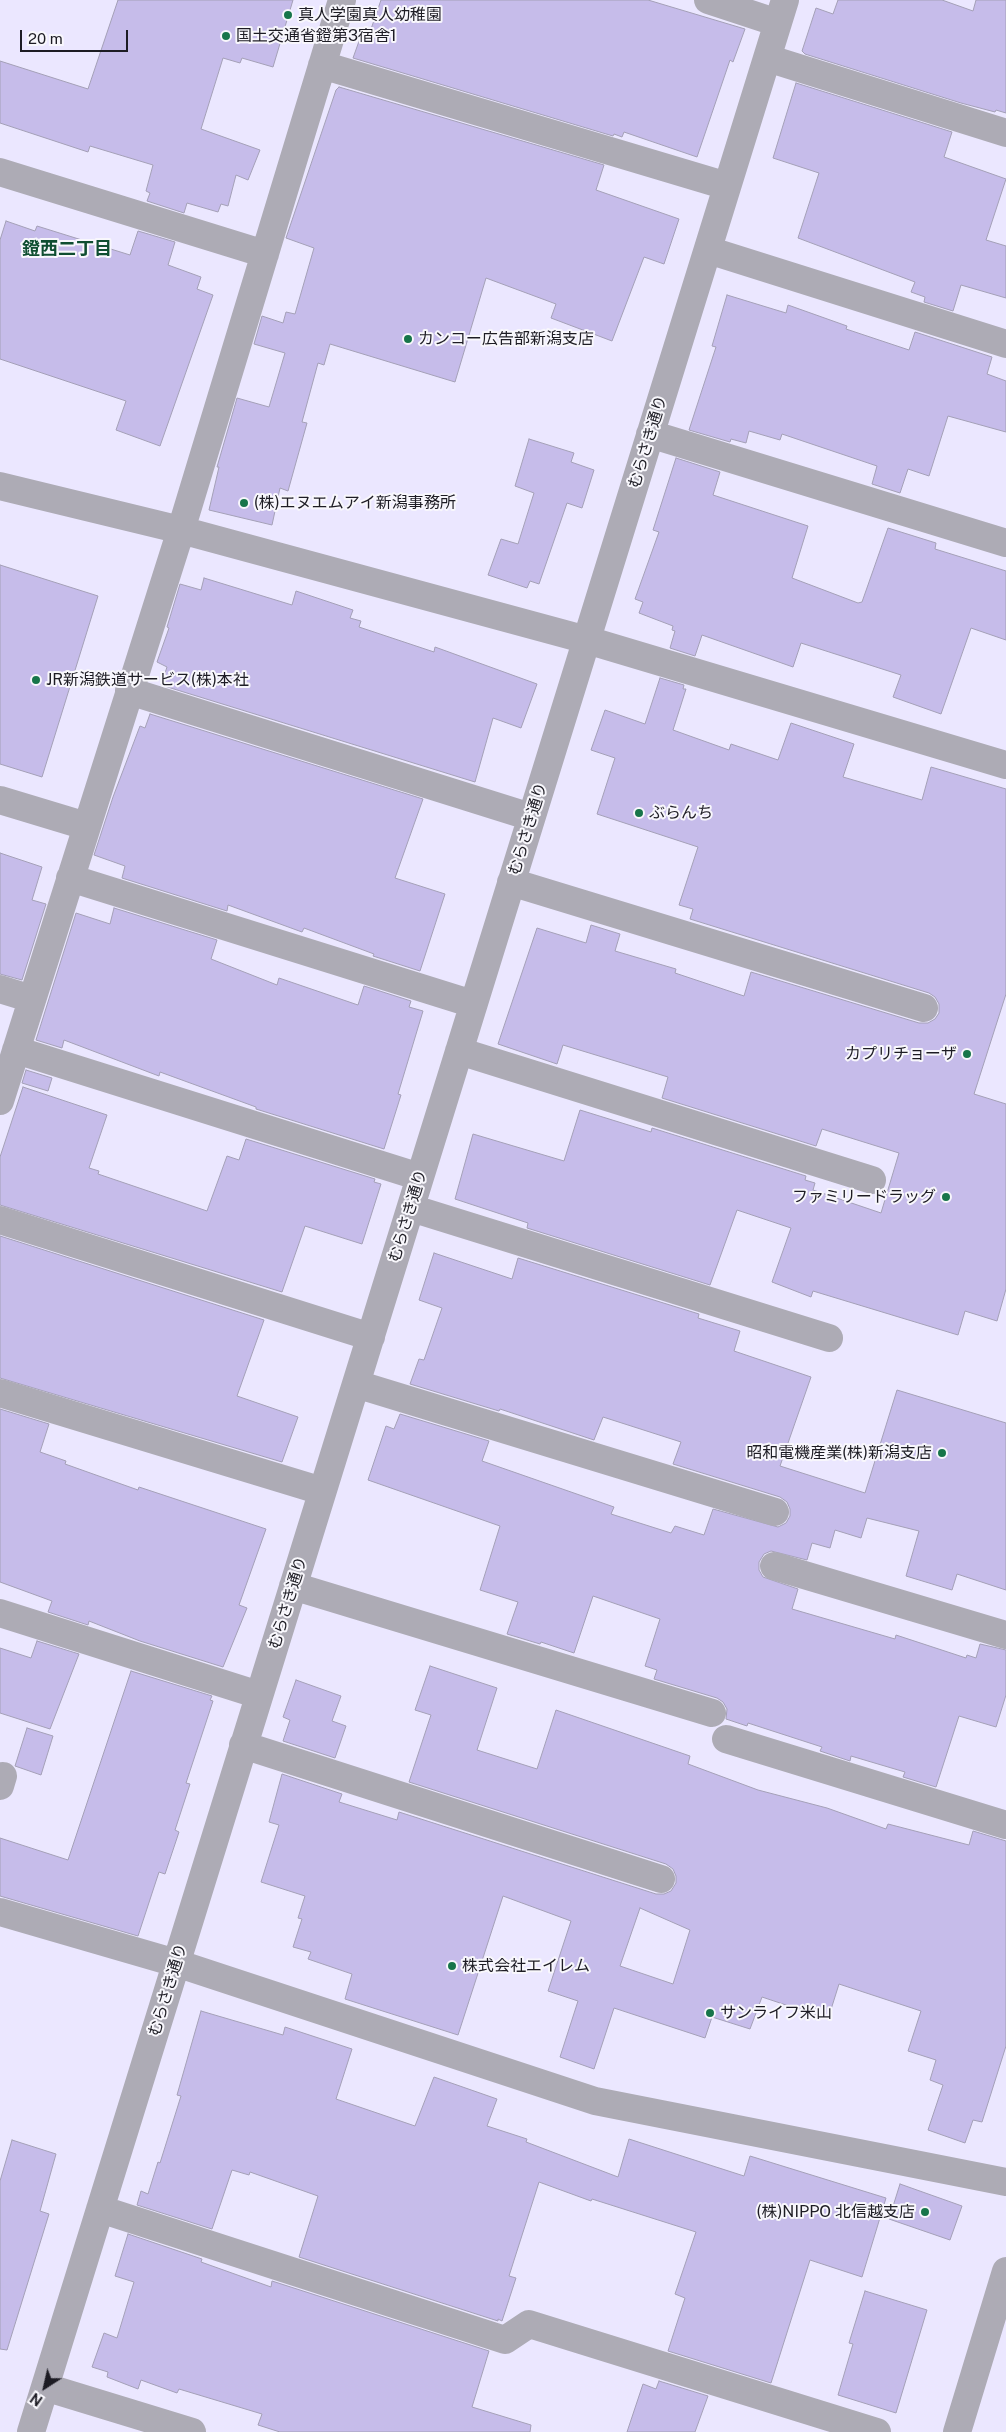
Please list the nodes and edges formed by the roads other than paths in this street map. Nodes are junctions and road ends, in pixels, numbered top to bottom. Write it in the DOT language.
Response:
graph roads {
  1 [pos="342,0"];
  2 [pos="708,0"];
  3 [pos="782,11"];
  4 [pos="767,58"];
  5 [pos="322,65"];
  6 [pos="1006,133"];
  7 [pos="0,172"];
  8 [pos="727,186"];
  9 [pos="708,250"];
  10 [pos="265,254"];
  11 [pos="1006,344"];
  12 [pos="650,434"];
  13 [pos="0,486"];
  14 [pos="181,530"];
  15 [pos="1006,543"];
  16 [pos="587,640"];
  17 [pos="129,691"];
  18 [pos="1006,765"];
  19 [pos="0,800"];
  20 [pos="531,817"];
  21 [pos="86,826"];
  22 [pos="70,878"];
  23 [pos="512,882"];
  24 [pos="0,989"];
  25 [pos="32,999"];
  26 [pos="473,1004"];
  27 [pos="924,1008"];
  28 [pos="16,1050"];
  29 [pos="459,1051"];
  30 [pos="0,1101"];
  31 [pos="420,1177"];
  32 [pos="872,1180"];
  33 [pos="411,1208"];
  34 [pos="0,1220"];
  35 [pos="371,1336"];
  36 [pos="829,1338"];
  37 [pos="356,1384"];
  38 [pos="0,1393"];
  39 [pos="322,1491"];
  40 [pos="775,1512"];
  41 [pos="774,1566"];
  42 [pos="293,1586"];
  43 [pos="0,1613"];
  44 [pos="1006,1635"];
  45 [pos="259,1695"];
  46 [pos="712,1713"];
  47 [pos="726,1739"];
  48 [pos="243,1745"];
  49 [pos="1006,1826"];
  50 [pos="661,1879"];
  51 [pos="0,1912"];
  52 [pos="176,1963"];
  53 [pos="1006,2182"];
  54 [pos="100,2209"];
  55 [pos="1006,2271"];
  56 [pos="45,2387"];
  57 [pos="30,2432"];
  58 [pos="192,2432"];
  59 [pos="877,2432"];
  60 [pos="957,2432"];
  1 -- 5 [label="street"];
  2 -- 3 [label="street"];
  3 -- 4 [label="street, むらさき通り"];
  4 -- 6 [label="street"];
  4 -- 8 [label="street, むらさき通り"];
  5 -- 8 [label="street"];
  5 -- 10 [label="street"];
  7 -- 10 [label="street"];
  8 -- 9 [label="street, むらさき通り"];
  9 -- 11 [label="street"];
  9 -- 12 [label="street, むらさき通り"];
  10 -- 14 [label="street"];
  12 -- 15 [label="street"];
  12 -- 16 [label="street, むらさき通り"];
  13 -- 14 [label="street"];
  14 -- 16 [label="street"];
  14 -- 17 [label="street"];
  16 -- 18 [label="street"];
  16 -- 20 [label="street, むらさき通り"];
  17 -- 20 [label="street"];
  17 -- 21 [label="street"];
  19 -- 21 [label="street"];
  20 -- 23 [label="street, むらさき通り"];
  21 -- 22 [label="street"];
  22 -- 25 [label="street"];
  22 -- 26 [label="street"];
  23 -- 26 [label="street, むらさき通り"];
  23 -- 27 [label="street"];
  24 -- 25 [label="street"];
  25 -- 28 [label="street"];
  26 -- 29 [label="street, むらさき通り"];
  28 -- 30 [label="street"];
  28 -- 31 [label="street"];
  29 -- 31 [label="street, むらさき通り"];
  29 -- 32 [label="street"];
  31 -- 33 [label="street, むらさき通り"];
  33 -- 35 [label="street, むらさき通り"];
  33 -- 36 [label="street"];
  34 -- 35 [label="street"];
  35 -- 37 [label="street, むらさき通り"];
  37 -- 39 [label="street, むらさき通り"];
  37 -- 40 [label="street"];
  38 -- 39 [label="street"];
  39 -- 42 [label="street, むらさき通り"];
  41 -- 44 [label="street"];
  42 -- 45 [label="street, むらさき通り"];
  42 -- 46 [label="street"];
  43 -- 45 [label="street"];
  45 -- 48 [label="street, むらさき通り"];
  47 -- 49 [label="street"];
  48 -- 50 [label="street"];
  48 -- 52 [label="street, むらさき通り"];
  51 -- 52 [label="street"];
  52 -- 53 [label="street"];
  52 -- 54 [label="street, むらさき通り"];
  54 -- 56 [label="street, むらさき通り"];
  54 -- 59 [label="street"];
  55 -- 60 [label="street"];
  56 -- 57 [label="street, むらさき通り"];
  56 -- 58 [label="street"];
}
